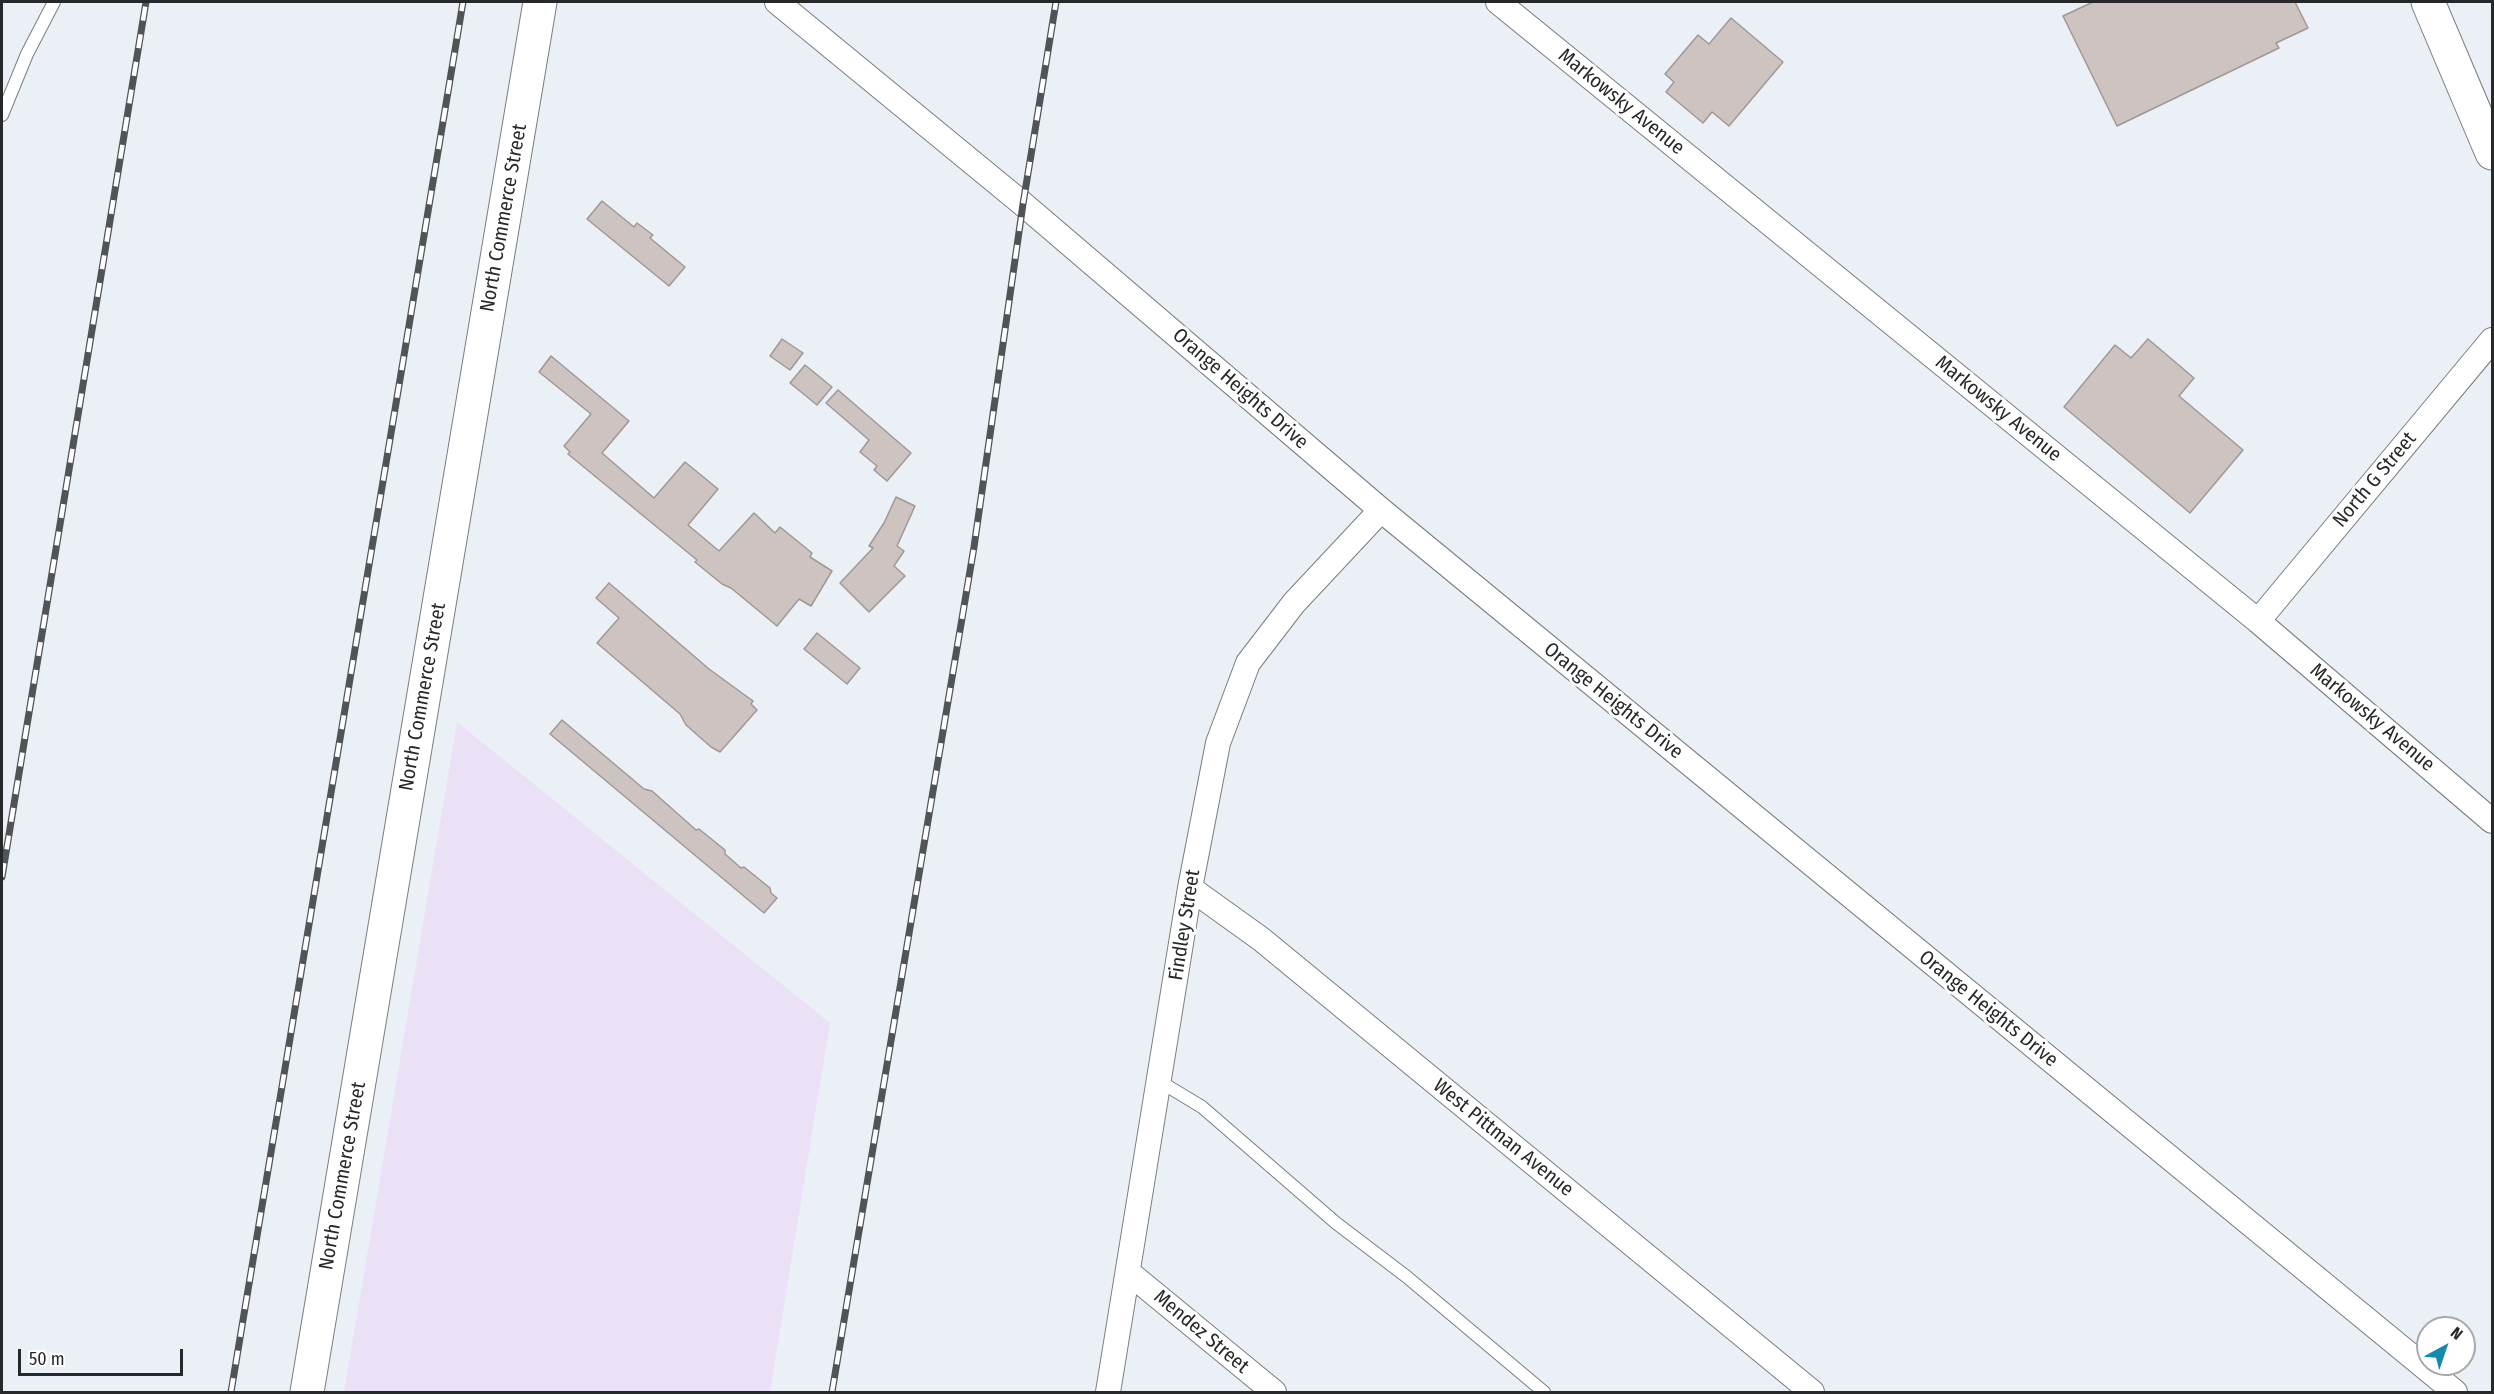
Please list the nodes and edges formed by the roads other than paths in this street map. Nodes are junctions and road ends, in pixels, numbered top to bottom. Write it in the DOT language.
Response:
graph roads {
  1 [pos="54,2"];
  2 [pos="540,2"];
  3 [pos="777,2"];
  4 [pos="1498,2"];
  5 [pos="2428,2"];
  6 [pos="2,115"];
  7 [pos="2493,153"];
  8 [pos="2493,340"];
  9 [pos="1381,510"];
  10 [pos="2258,621"];
  11 [pos="2493,821"];
  12 [pos="1190,888"];
  13 [pos="1159,1081"];
  14 [pos="1128,1272"];
  15 [pos="307,1392"];
  16 [pos="1108,1392"];
  17 [pos="1274,1392"];
  18 [pos="1544,1392"];
  19 [pos="1812,1392"];
  20 [pos="2455,1392"];
  1 -- 6 [label="lane"];
  2 -- 15 [label="main road, North Commerce Street"];
  3 -- 9 [label="street, Orange Heights Drive"];
  4 -- 10 [label="street, Markowsky Avenue"];
  5 -- 7 [label="main road"];
  8 -- 10 [label="street, North G Street"];
  9 -- 12 [label="street, Findley Street"];
  9 -- 20 [label="street, Orange Heights Drive"];
  10 -- 11 [label="street, Markowsky Avenue"];
  12 -- 13 [label="street, Findley Street"];
  12 -- 19 [label="street, West Pittman Avenue"];
  13 -- 14 [label="street, Findley Street"];
  13 -- 18 [label="lane"];
  14 -- 16 [label="street, Findley Street"];
  14 -- 17 [label="street, Mendez Street"];
}
